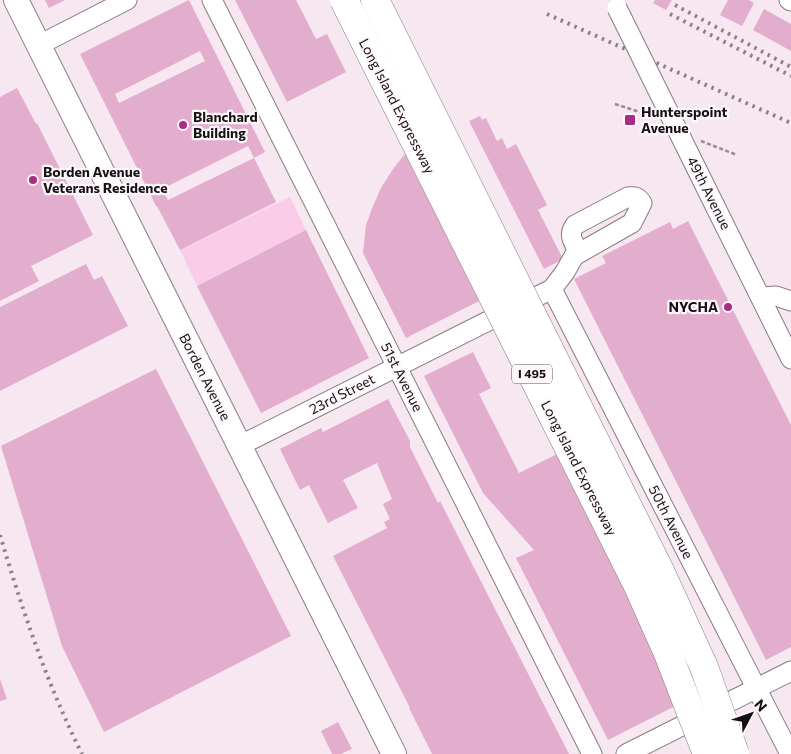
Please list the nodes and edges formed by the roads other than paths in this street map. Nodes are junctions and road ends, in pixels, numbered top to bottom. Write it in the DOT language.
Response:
graph roads {
  1 [pos="16,0"];
  2 [pos="127,0"];
  3 [pos="212,0"];
  4 [pos="344,0"];
  5 [pos="376,0"];
  6 [pos="615,4"];
  7 [pos="39,45"];
  8 [pos="579,253"];
  9 [pos="552,289"];
  10 [pos="761,297"];
  11 [pos="791,301"];
  12 [pos="791,359"];
  13 [pos="397,366"];
  14 [pos="239,446"];
  15 [pos="791,671"];
  16 [pos="756,689"];
  17 [pos="394,754"];
  18 [pos="592,754"];
  19 [pos="626,754"];
  20 [pos="707,754"];
  21 [pos="736,754"];
  22 [pos="790,754"];
  1 -- 7 [label="main road, Borden Avenue"];
  2 -- 7 [label="street"];
  3 -- 13 [label="street, 51st Avenue"];
  4 -- 20 [label="highway, Long Island Expressway / I 495, bridge"];
  5 -- 21 [label="highway, Long Island Expressway / I 495, bridge"];
  6 -- 10 [label="street, 49th Avenue, bridge"];
  7 -- 14 [label="main road, Borden Avenue"];
  8 -- 9 [label="street"];
  9 -- 13 [label="street, 23rd Street"];
  9 -- 16 [label="street, 50th Avenue"];
  10 -- 11 [label="street"];
  10 -- 12 [label="street, 49th Avenue"];
  13 -- 14 [label="street, 23rd Street"];
  13 -- 18 [label="street, 51st Avenue"];
  14 -- 17 [label="main road, Borden Avenue"];
  15 -- 16 [label="street"];
  16 -- 19 [label="street"];
  16 -- 22 [label="street, 50th Avenue"];
}
